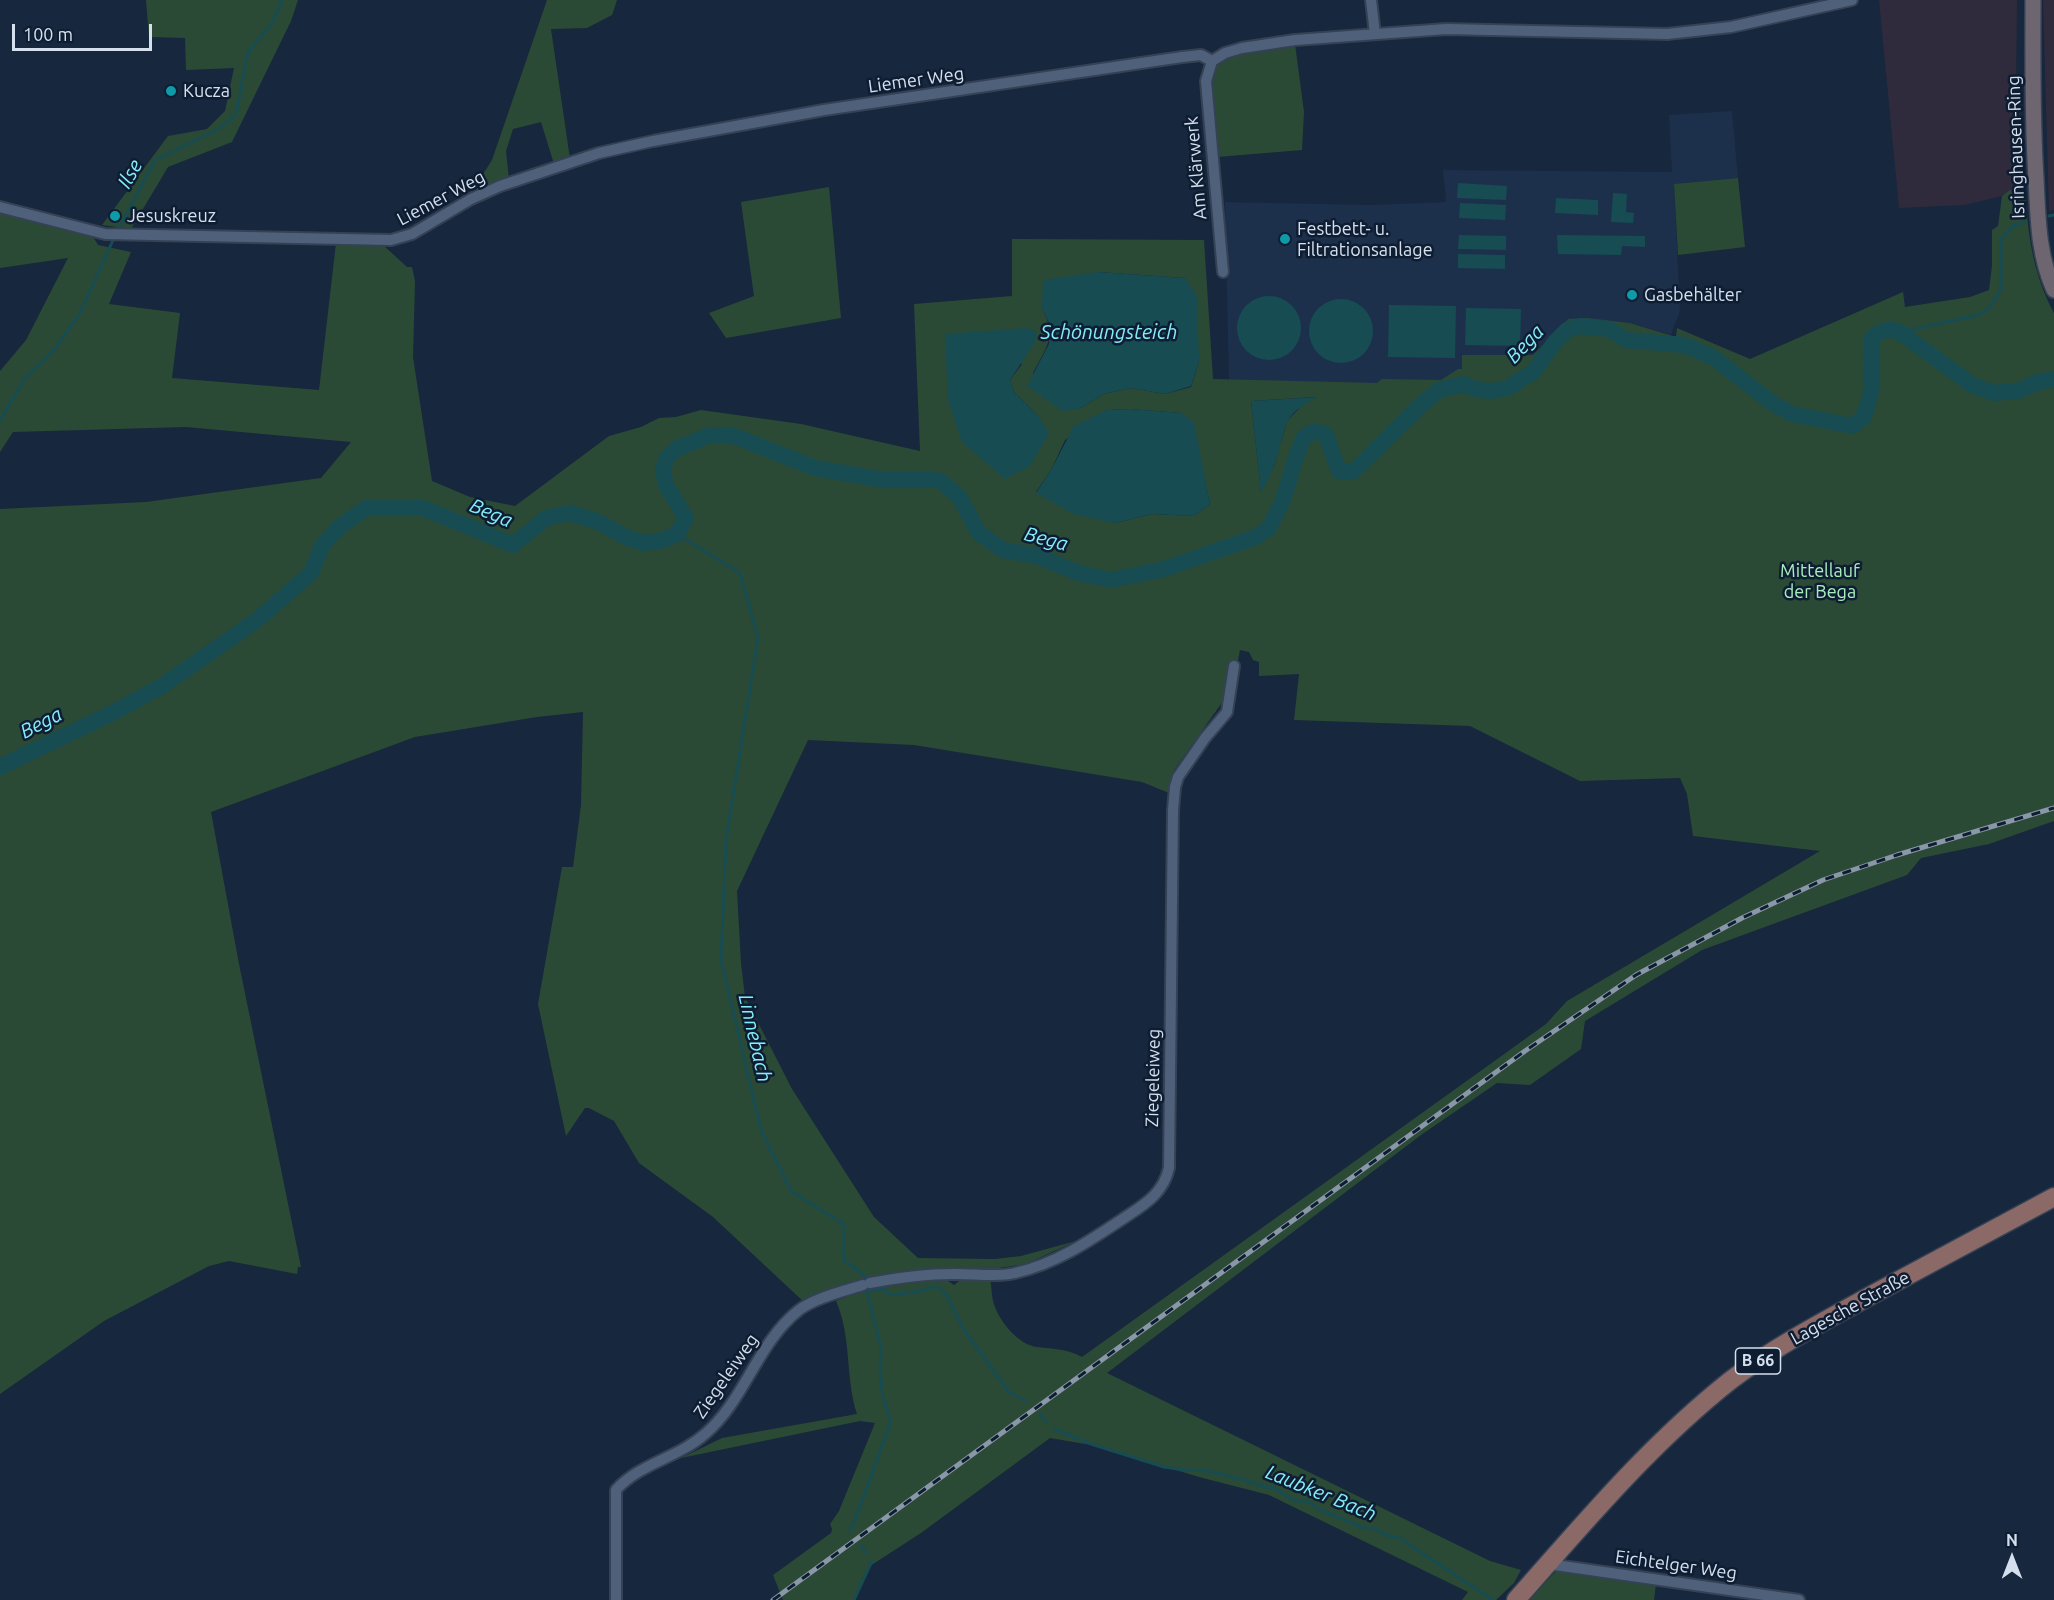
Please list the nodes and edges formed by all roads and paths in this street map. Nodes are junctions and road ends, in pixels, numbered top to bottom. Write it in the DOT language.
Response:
graph roads {
  1 [pos="1371,0"];
  2 [pos="1852,0"];
  3 [pos="2033,0"];
  4 [pos="1375,33"];
  5 [pos="1212,61"];
  6 [pos="0,207"];
  7 [pos="1222,272"];
  8 [pos="2054,291"];
  9 [pos="1234,666"];
  10 [pos="2054,1197"];
  11 [pos="1548,1564"];
  12 [pos="1517,1599"];
  13 [pos="616,1600"];
  14 [pos="1799,1600"];
  1 -- 4 [label="street"];
  2 -- 4 [label="street"];
  3 -- 8 [label="street, Isringhausen-Ring"];
  4 -- 5 [label="street"];
  5 -- 6 [label="street, Liemer Weg"];
  5 -- 7 [label="street, Am Klärwerk"];
  9 -- 13 [label="street, Ziegeleiweg"];
  10 -- 11 [label="main road, Lagesche Straße / B 66"];
  11 -- 12 [label="main road, Lagesche Straße / B 66"];
  11 -- 14 [label="street, Eichtelger Weg"];
}
